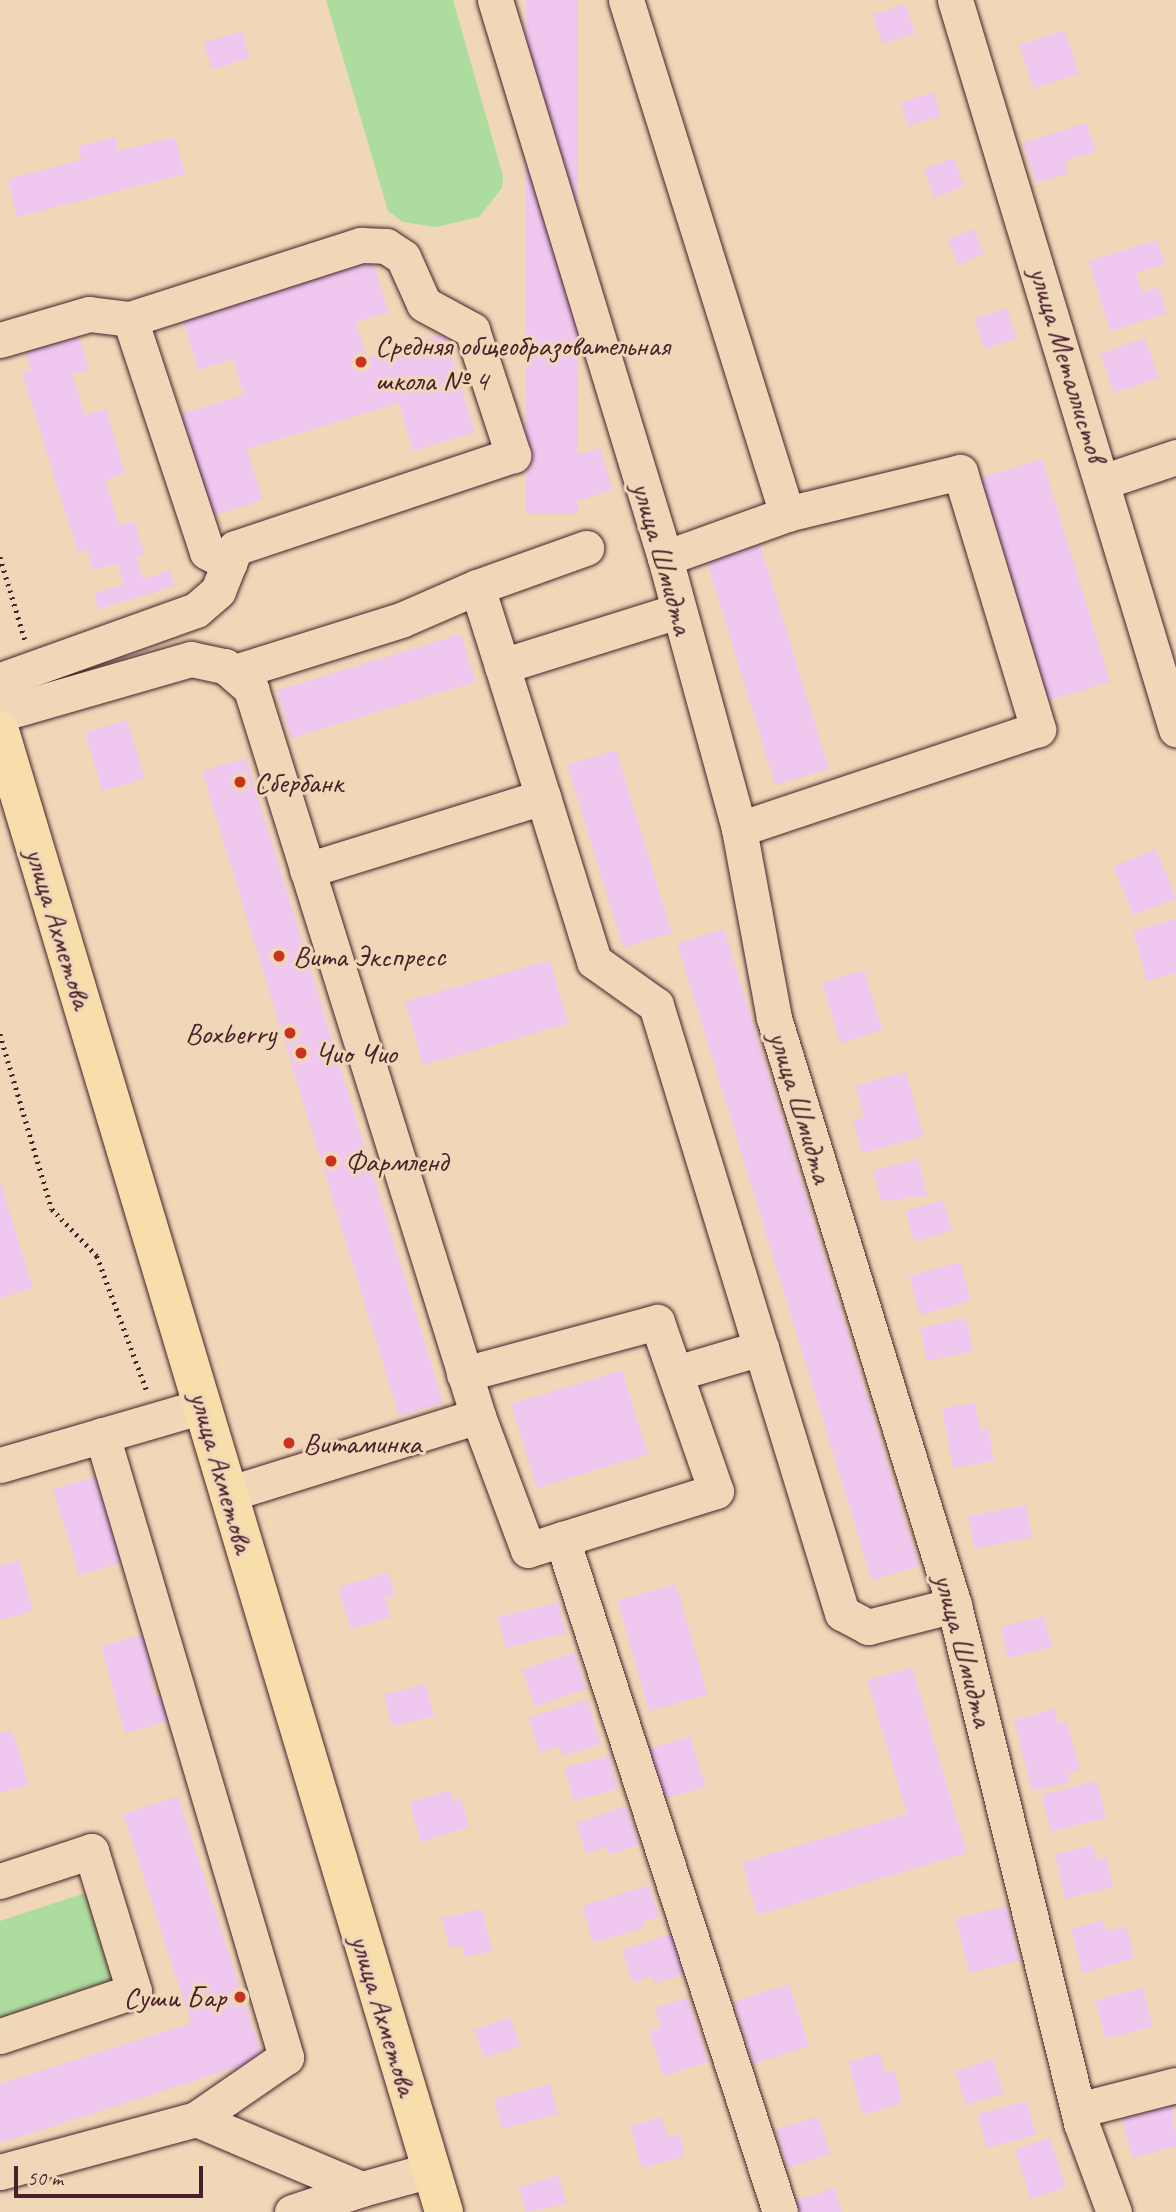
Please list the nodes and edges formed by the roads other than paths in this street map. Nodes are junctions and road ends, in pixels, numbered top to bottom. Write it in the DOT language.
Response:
graph roads {
  1 [pos="495,0"];
  2 [pos="626,0"];
  3 [pos="955,0"];
  4 [pos="130,319"];
  5 [pos="0,340"];
  6 [pos="1176,457"];
  7 [pos="1105,481"];
  8 [pos="788,514"];
  9 [pos="586,548"];
  10 [pos="665,558"];
  11 [pos="229,563"];
  12 [pos="477,587"];
  13 [pos="678,611"];
  14 [pos="502,666"];
  15 [pos="235,672"];
  16 [pos="0,680"];
  17 [pos="0,714"];
  18 [pos="1176,729"];
  19 [pos="0,731"];
  20 [pos="543,797"];
  21 [pos="739,830"];
  22 [pos="307,870"];
  23 [pos="761,1348"];
  24 [pos="676,1373"];
  25 [pos="464,1374"];
  26 [pos="203,1406"];
  27 [pos="478,1416"];
  28 [pos="102,1435"];
  29 [pos="0,1465"];
  30 [pos="227,1494"];
  31 [pos="562,1539"];
  32 [pos="954,1605"];
  33 [pos="0,1881"];
  34 [pos="0,2036"];
  35 [pos="1176,2085"];
  36 [pos="1078,2110"];
  37 [pos="196,2119"];
  38 [pos="431,2170"];
  39 [pos="0,2172"];
  40 [pos="362,2189"];
  41 [pos="292,2212"];
  42 [pos="444,2212"];
  43 [pos="780,2212"];
  44 [pos="1114,2212"];
  1 -- 10 [label="street, улица Шмидта"];
  2 -- 8 [label="street"];
  3 -- 7 [label="street, улица Металлистов"];
  4 -- 5 [label="street"];
  4 -- 11 [label="street"];
  4 -- 11 [label="street"];
  6 -- 7 [label="street"];
  7 -- 18 [label="street, улица Металлистов"];
  8 -- 10 [label="street"];
  8 -- 21 [label="street"];
  9 -- 12 [label="street"];
  10 -- 13 [label="street, улица Шмидта"];
  11 -- 16 [label="street"];
  12 -- 14 [label="street"];
  12 -- 15 [label="street"];
  13 -- 14 [label="street"];
  13 -- 21 [label="street, улица Шмидта"];
  14 -- 20 [label="street"];
  15 -- 17 [label="street"];
  15 -- 22 [label="street"];
  19 -- 26 [label="main road, улица Ахметова"];
  20 -- 22 [label="street"];
  20 -- 23 [label="street"];
  21 -- 32 [label="street, улица Шмидта"];
  22 -- 25 [label="street"];
  23 -- 24 [label="street"];
  23 -- 32 [label="street"];
  24 -- 25 [label="street"];
  24 -- 31 [label="street"];
  25 -- 27 [label="street"];
  26 -- 28 [label="street"];
  26 -- 30 [label="main road, улица Ахметова"];
  27 -- 30 [label="street"];
  27 -- 31 [label="street"];
  28 -- 29 [label="street"];
  28 -- 37 [label="street"];
  30 -- 38 [label="main road, улица Ахметова"];
  31 -- 43 [label="street"];
  32 -- 36 [label="street, улица Шмидта"];
  33 -- 34 [label="street"];
  35 -- 36 [label="street"];
  36 -- 44 [label="street, улица Шмидта"];
  37 -- 39 [label="street"];
  37 -- 40 [label="street"];
  38 -- 40 [label="street"];
  38 -- 42 [label="main road, улица Ахметова"];
  40 -- 41 [label="street"];
}
